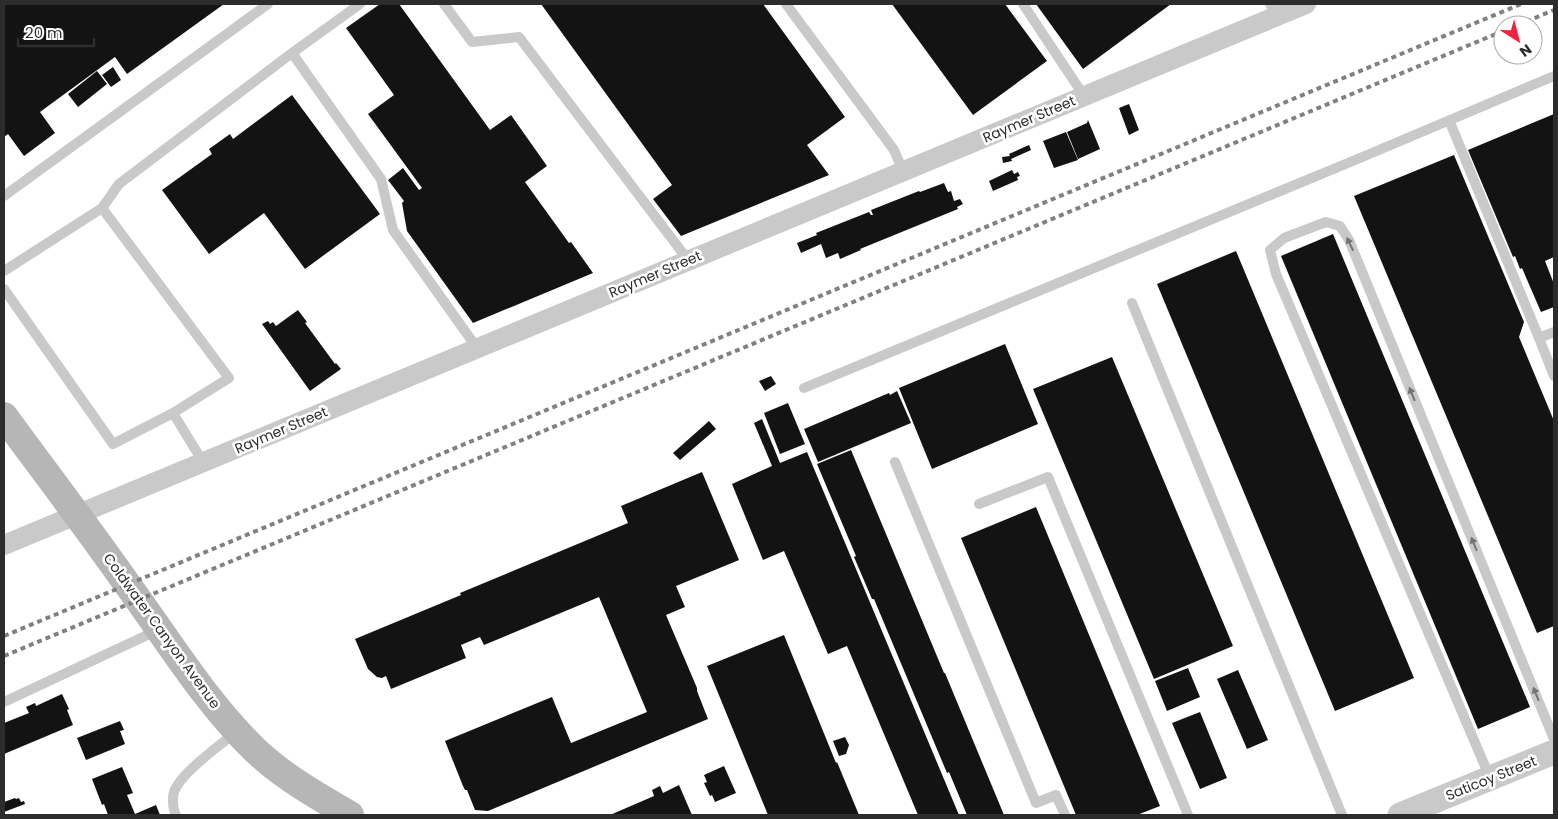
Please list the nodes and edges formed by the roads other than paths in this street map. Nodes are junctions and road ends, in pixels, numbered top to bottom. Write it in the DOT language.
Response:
graph roads {
  1 [pos="268,4"];
  2 [pos="360,4"];
  3 [pos="444,4"];
  4 [pos="786,4"];
  5 [pos="1023,4"];
  6 [pos="1306,4"];
  7 [pos="1274,10"];
  8 [pos="292,53"];
  9 [pos="1554,76"];
  10 [pos="1084,96"];
  11 [pos="1449,120"];
  12 [pos="903,171"];
  13 [pos="4,196"];
  14 [pos="102,208"];
  15 [pos="688,260"];
  16 [pos="4,271"];
  17 [pos="4,289"];
  18 [pos="1132,303"];
  19 [pos="1554,332"];
  20 [pos="1539,338"];
  21 [pos="477,348"];
  22 [pos="1554,376"];
  23 [pos="804,388"];
  24 [pos="173,413"];
  25 [pos="4,416"];
  26 [pos="203,462"];
  27 [pos="895,462"];
  28 [pos="979,504"];
  29 [pos="76,515"];
  30 [pos="4,545"];
  31 [pos="159,629"];
  32 [pos="4,702"];
  33 [pos="237,731"];
  34 [pos="1554,739"];
  35 [pos="1554,752"];
  36 [pos="1491,778"];
  37 [pos="1431,810"];
  38 [pos="176,815"];
  39 [pos="350,815"];
  40 [pos="1065,815"];
  41 [pos="1188,815"];
  42 [pos="1342,815"];
  43 [pos="1400,815"];
  1 -- 13 [label="lane"];
  2 -- 8 [label="lane"];
  3 -- 15 [label="lane"];
  4 -- 12 [label="lane"];
  5 -- 10 [label="lane"];
  6 -- 7 [label="street, Raymer Street"];
  7 -- 10 [label="street, Raymer Street"];
  8 -- 14 [label="lane"];
  8 -- 21 [label="lane"];
  9 -- 11 [label="lane"];
  10 -- 12 [label="street, Raymer Street"];
  11 -- 20 [label="lane"];
  11 -- 23 [label="lane"];
  12 -- 15 [label="street, Raymer Street"];
  14 -- 16 [label="lane"];
  14 -- 24 [label="lane"];
  15 -- 21 [label="street, Raymer Street"];
  17 -- 24 [label="lane"];
  18 -- 42 [label="lane"];
  19 -- 20 [label="lane"];
  20 -- 22 [label="lane"];
  21 -- 26 [label="street, Raymer Street"];
  24 -- 26 [label="lane"];
  25 -- 29 [label="main road, Coldwater Canyon Avenue"];
  26 -- 29 [label="street, Raymer Street"];
  27 -- 40 [label="lane"];
  28 -- 41 [label="lane"];
  29 -- 30 [label="street, Raymer Street"];
  29 -- 31 [label="main road, Coldwater Canyon Avenue"];
  31 -- 32 [label="lane"];
  31 -- 33 [label="main road, Coldwater Canyon Avenue"];
  33 -- 38 [label="lane"];
  33 -- 39 [label="main road, Coldwater Canyon Avenue"];
  34 -- 36 [label="lane, one-way"];
  35 -- 36 [label="street, Saticoy Street"];
  36 -- 37 [label="street, Saticoy Street"];
  37 -- 43 [label="street, Saticoy Street"];
}
